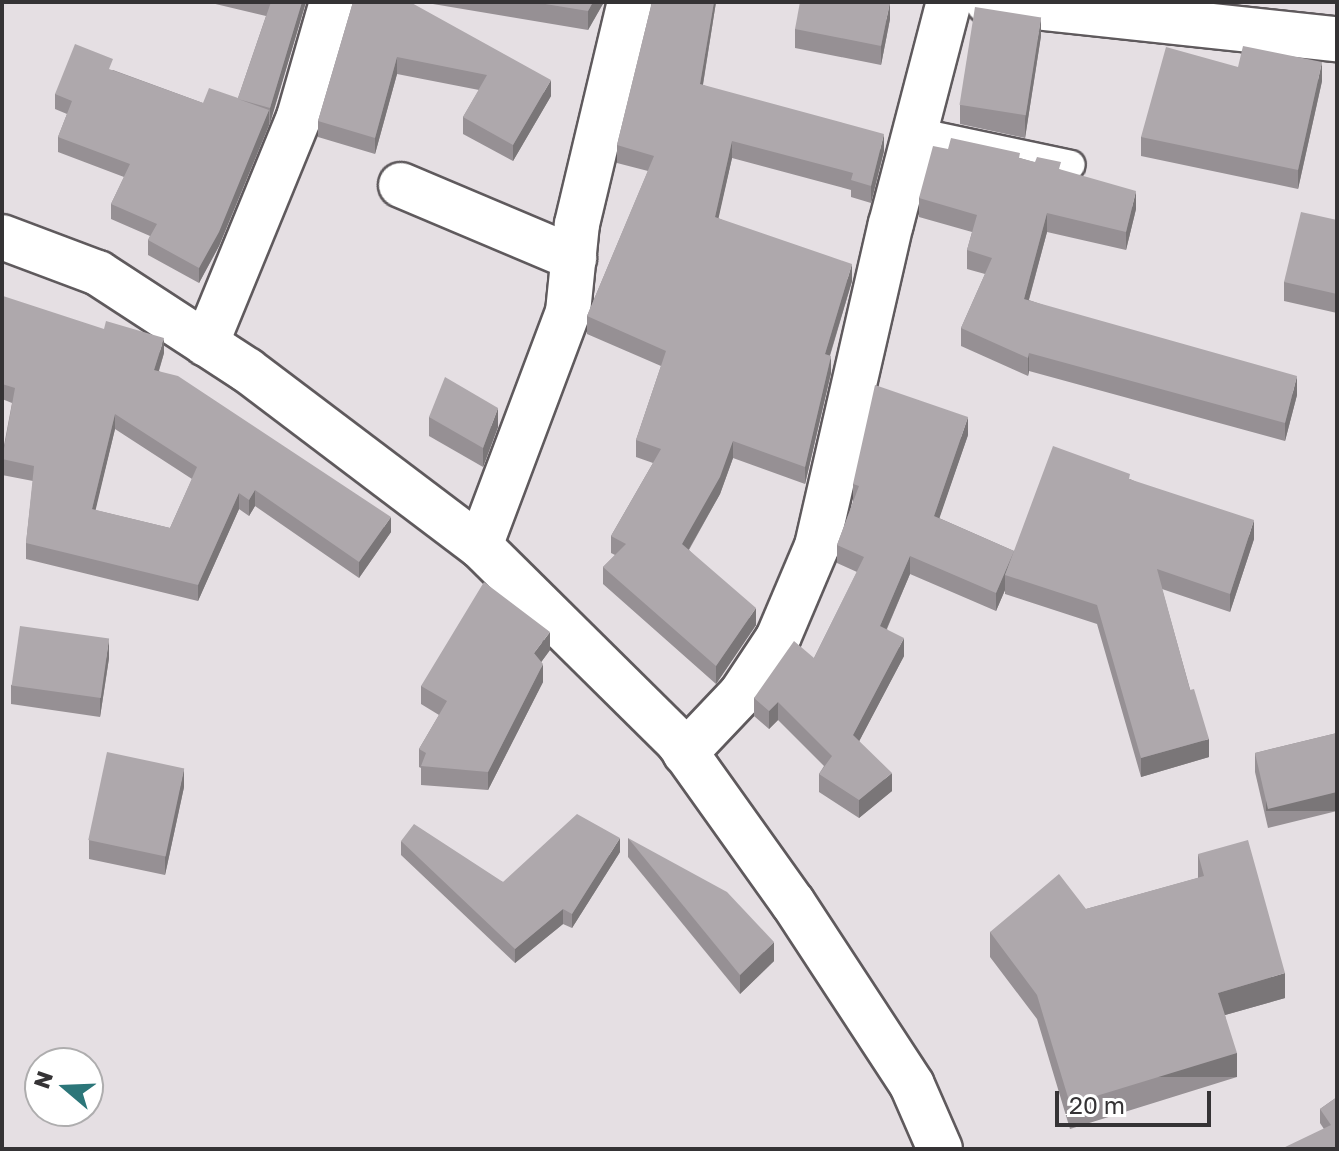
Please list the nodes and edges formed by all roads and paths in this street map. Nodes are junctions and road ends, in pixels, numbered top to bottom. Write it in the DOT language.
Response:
graph roads {
  1 [pos="332,2"];
  2 [pos="630,2"];
  3 [pos="949,2"];
  4 [pos="988,2"];
  5 [pos="1337,39"];
  6 [pos="916,132"];
  7 [pos="1071,165"];
  8 [pos="401,185"];
  9 [pos="2,237"];
  10 [pos="574,258"];
  11 [pos="206,344"];
  12 [pos="480,546"];
  13 [pos="685,753"];
  14 [pos="940,1149"];
  1 -- 11 [label="street"];
  2 -- 10 [label="street"];
  3 -- 6 [label="street"];
  4 -- 5 [label="street"];
  6 -- 7 [label="lane"];
  6 -- 13 [label="street"];
  8 -- 10 [label="street"];
  9 -- 11 [label="street"];
  10 -- 12 [label="street"];
  11 -- 12 [label="street"];
  12 -- 13 [label="street"];
  13 -- 14 [label="street"];
}
